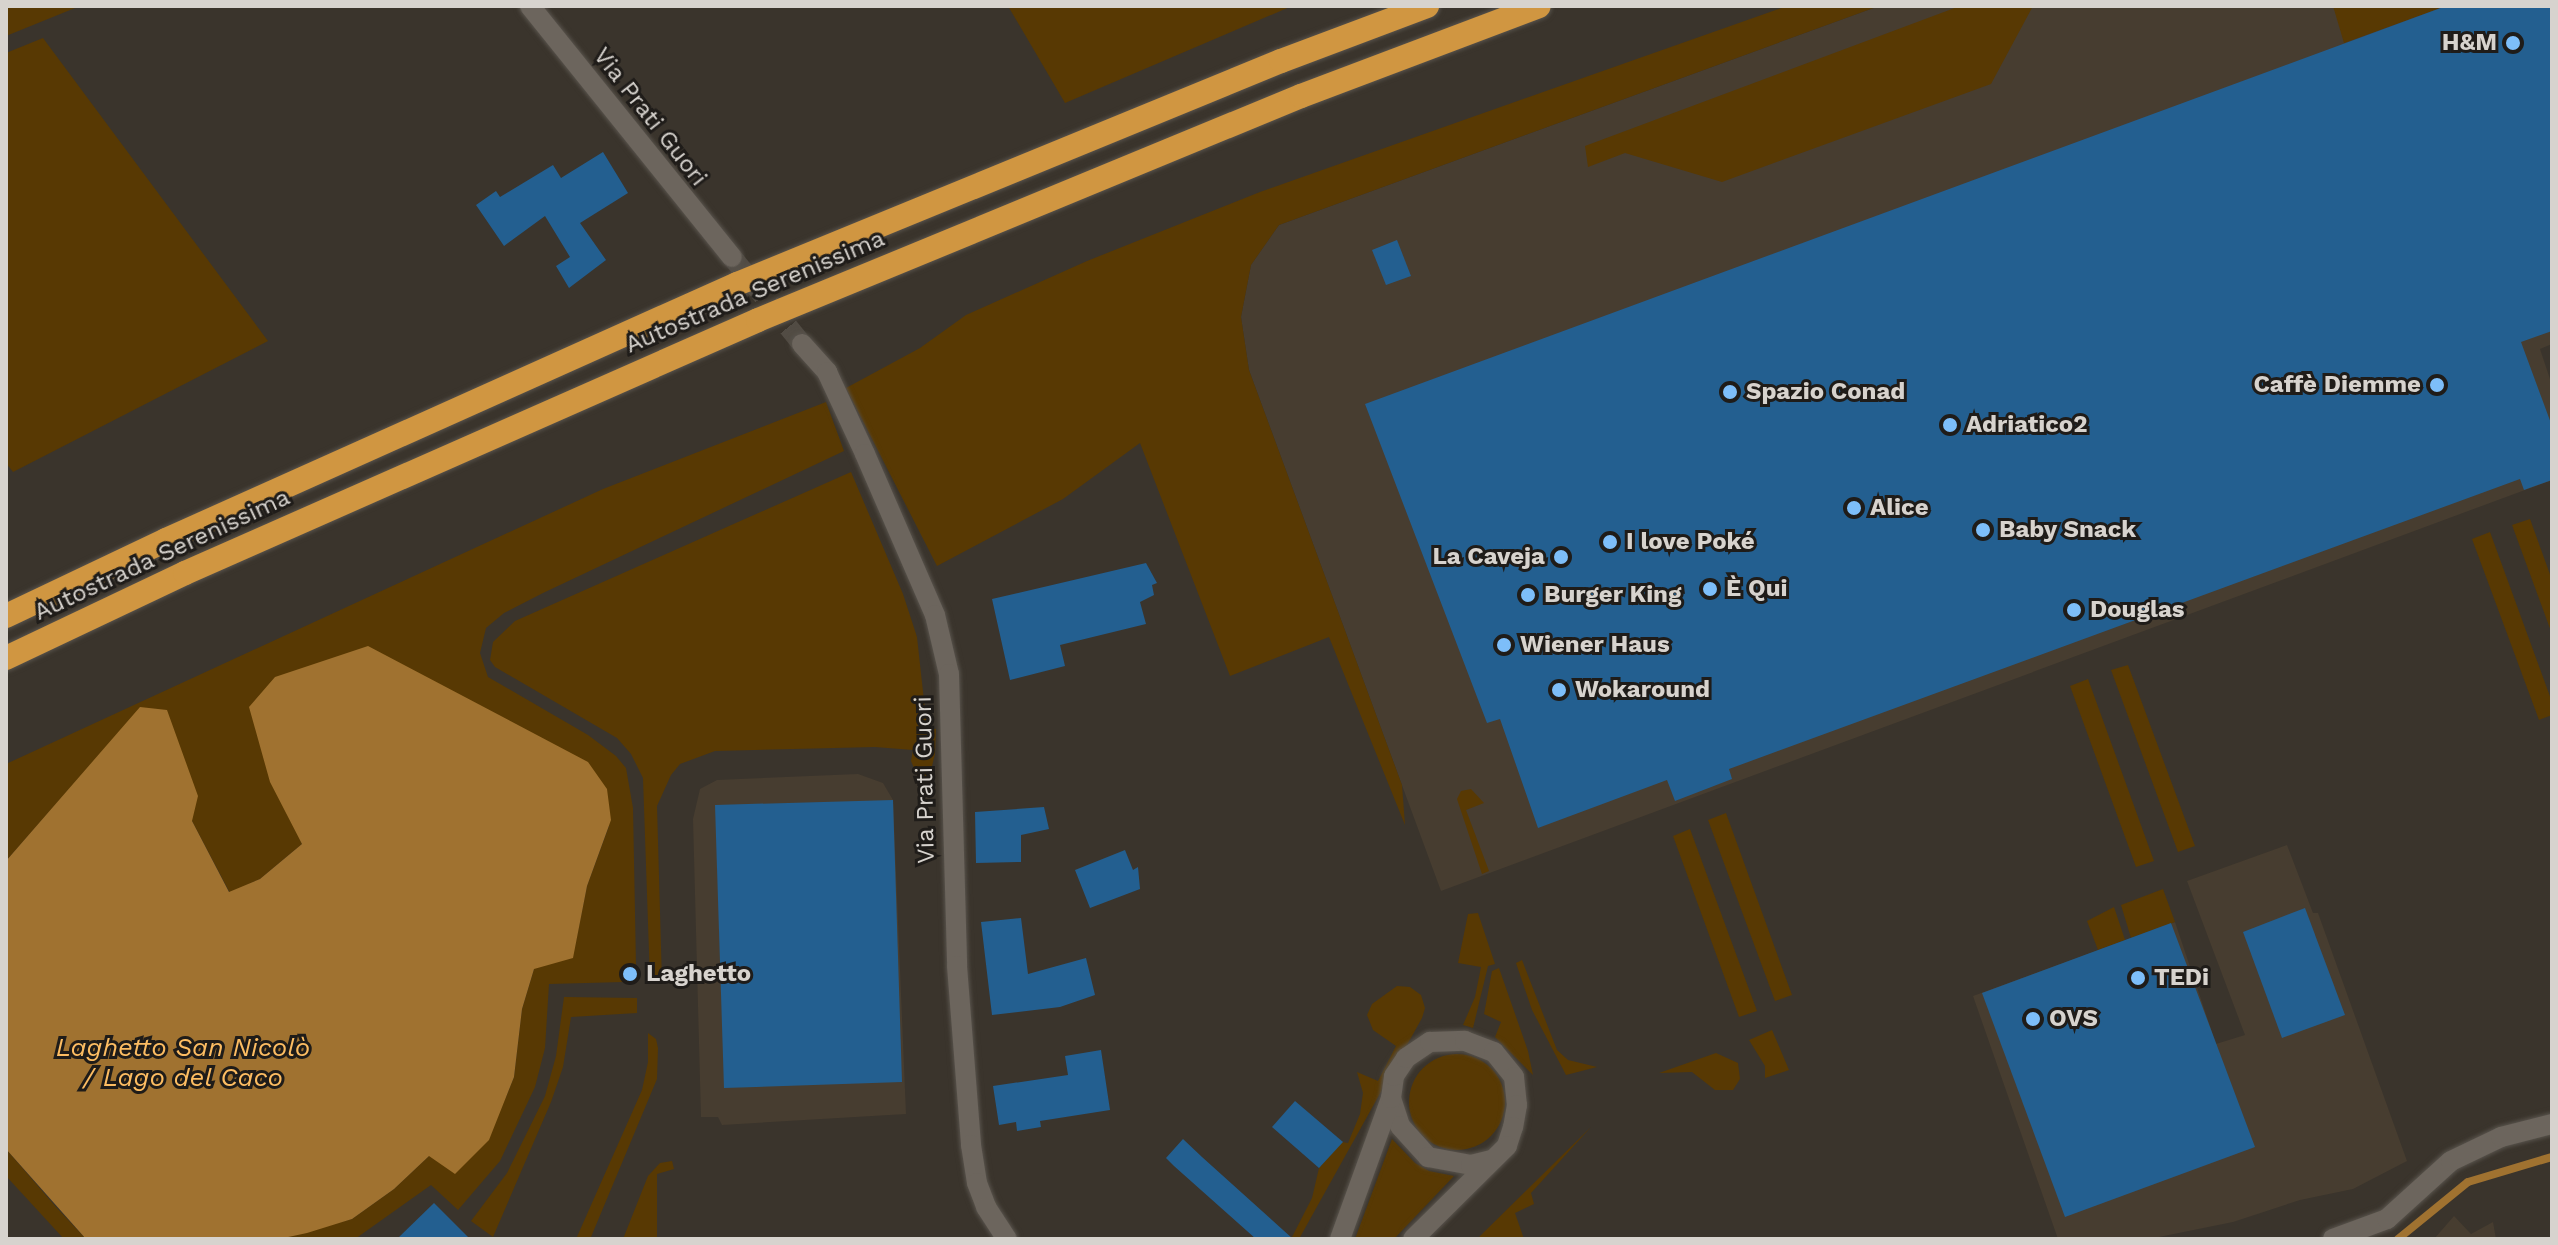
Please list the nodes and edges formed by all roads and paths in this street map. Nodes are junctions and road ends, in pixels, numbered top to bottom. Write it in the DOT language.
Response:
graph roads {
  1 [pos="530,6"];
  2 [pos="1427,6"];
  3 [pos="1539,6"];
  4 [pos="732,257"];
  5 [pos="802,344"];
  6 [pos="6,616"];
  7 [pos="6,658"];
  8 [pos="1391,1098"];
  9 [pos="2552,1124"];
  10 [pos="1491,1160"];
  11 [pos="1007,1239"];
  12 [pos="1340,1239"];
  13 [pos="1413,1239"];
  14 [pos="2333,1239"];
  1 -- 4 [label="street, Via Prati Guori"];
  2 -- 6 [label="highway, Autostrada Serenissima"];
  3 -- 7 [label="highway, Autostrada Serenissima"];
  5 -- 11 [label="street, Via Prati Guori"];
  8 -- 10 [label="street"];
  8 -- 10 [label="street"];
  8 -- 12 [label="street"];
  9 -- 14 [label="street"];
  10 -- 13 [label="street"];
}
